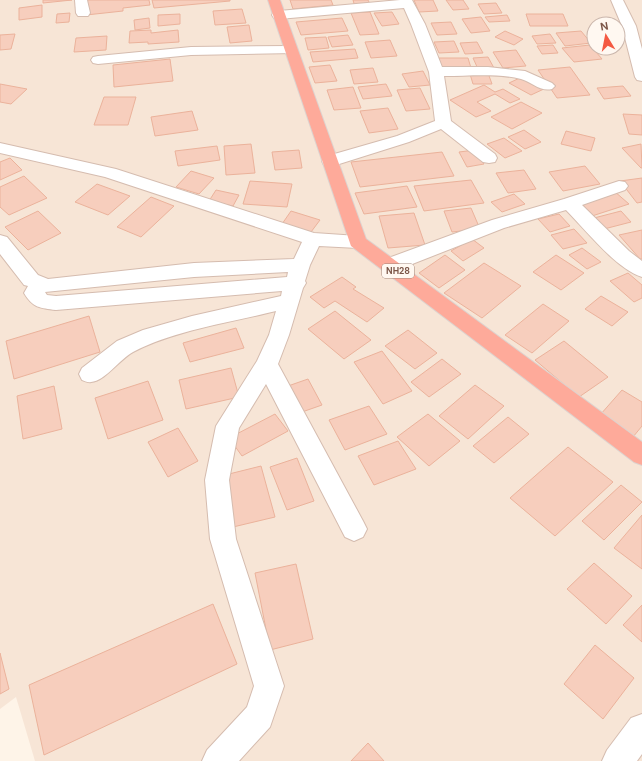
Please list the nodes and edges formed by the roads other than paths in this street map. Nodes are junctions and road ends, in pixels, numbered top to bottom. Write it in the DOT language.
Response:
graph roads {
  1 [pos="617,0"];
  2 [pos="407,2"];
  3 [pos="276,8"];
  4 [pos="290,50"];
  5 [pos="98,60"];
  6 [pos="436,72"];
  7 [pos="642,77"];
  8 [pos="547,86"];
  9 [pos="443,123"];
  10 [pos="0,148"];
  11 [pos="489,158"];
  12 [pos="330,162"];
  13 [pos="619,186"];
  14 [pos="570,203"];
  15 [pos="313,239"];
  16 [pos="0,241"];
  17 [pos="358,242"];
  18 [pos="390,265"];
  19 [pos="642,270"];
  20 [pos="295,283"];
  21 [pos="267,364"];
  22 [pos="90,374"];
  23 [pos="642,455"];
  24 [pos="354,529"];
  25 [pos="642,729"];
  26 [pos="218,761"];
  27 [pos="618,761"];
  1 -- 7 [label="street"];
  2 -- 3 [label="street"];
  2 -- 6 [label="street"];
  3 -- 4 [label="highway"];
  4 -- 5 [label="street"];
  4 -- 12 [label="highway"];
  6 -- 8 [label="street"];
  6 -- 9 [label="street"];
  9 -- 11 [label="street"];
  9 -- 12 [label="street"];
  10 -- 15 [label="street"];
  12 -- 17 [label="highway"];
  13 -- 14 [label="street"];
  14 -- 18 [label="street"];
  14 -- 19 [label="street"];
  15 -- 17 [label="street"];
  15 -- 20 [label="street"];
  16 -- 20 [label="street"];
  17 -- 18 [label="highway, NH28"];
  18 -- 23 [label="highway, NH28"];
  20 -- 21 [label="street"];
  20 -- 22 [label="street"];
  21 -- 24 [label="street"];
  21 -- 26 [label="street"];
  25 -- 27 [label="street"];
}
